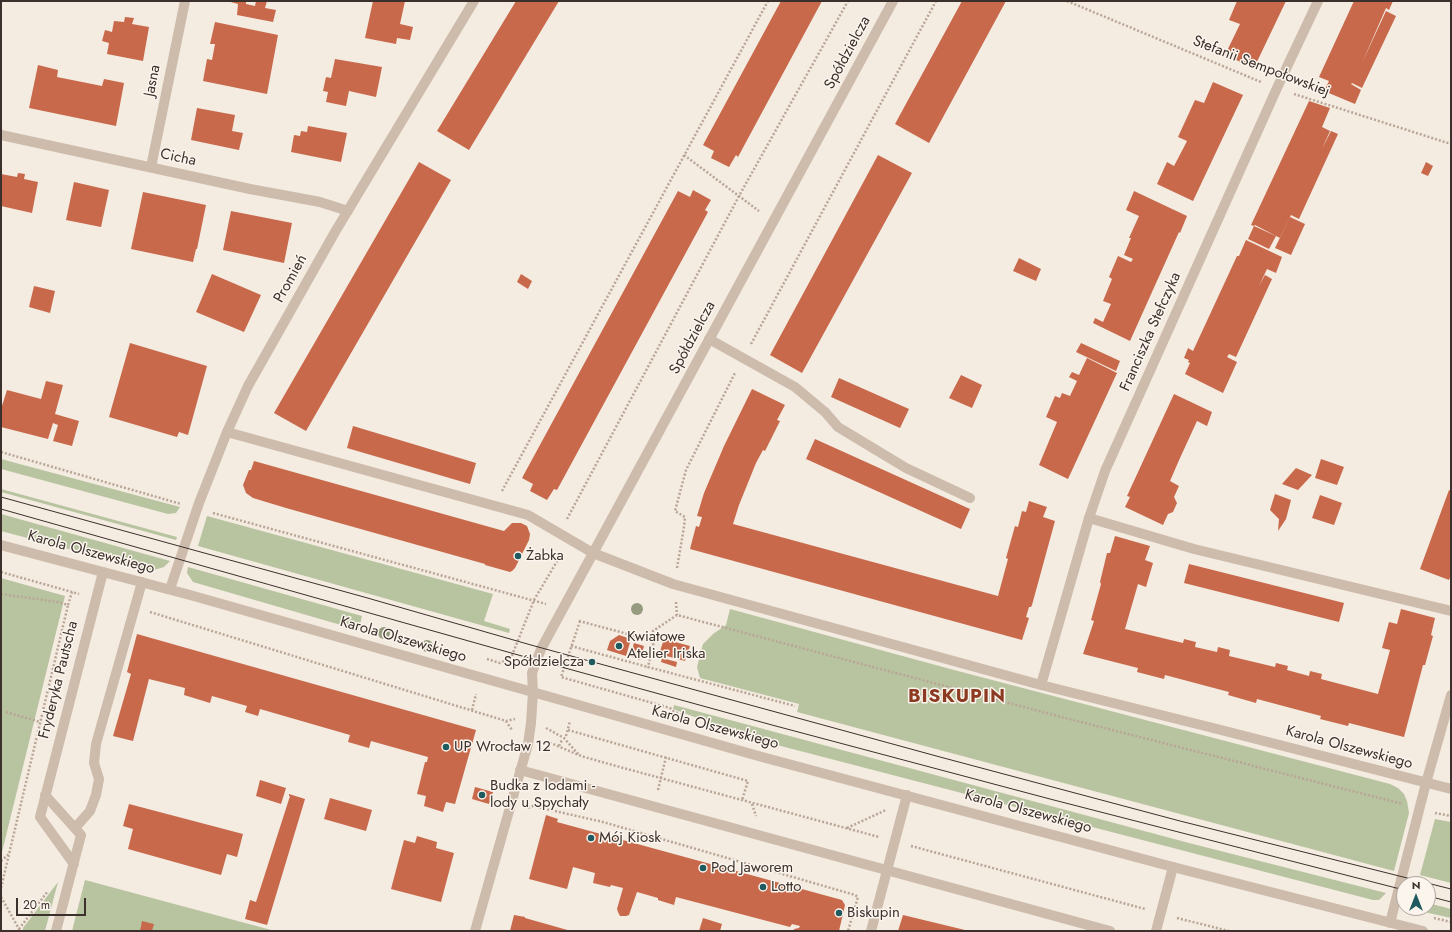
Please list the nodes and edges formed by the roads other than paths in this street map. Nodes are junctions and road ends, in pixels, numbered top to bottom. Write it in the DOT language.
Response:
graph roads {
  1 [pos="185,1"];
  2 [pos="474,1"];
  3 [pos="893,1"];
  4 [pos="1318,1"];
  5 [pos="1,135"];
  6 [pos="151,167"];
  7 [pos="348,211"];
  8 [pos="709,340"];
  9 [pos="227,432"];
  10 [pos="970,498"];
  11 [pos="1089,518"];
  12 [pos="1,545"];
  13 [pos="593,553"];
  14 [pos="103,572"];
  15 [pos="142,582"];
  16 [pos="170,589"];
  17 [pos="1451,611"];
  18 [pos="1040,685"];
  19 [pos="533,692"];
  20 [pos="1451,695"];
  21 [pos="520,770"];
  22 [pos="1426,783"];
  23 [pos="1451,789"];
  24 [pos="45,795"];
  25 [pos="907,795"];
  26 [pos="75,828"];
  27 [pos="74,864"];
  28 [pos="1173,867"];
  29 [pos="887,871"];
  30 [pos="1390,923"];
  31 [pos="56,931"];
  32 [pos="475,931"];
  33 [pos="871,931"];
  34 [pos="1110,931"];
  35 [pos="1156,931"];
  36 [pos="1423,931"];
  1 -- 6 [label="street, Jasna"];
  2 -- 7 [label="street, Promień"];
  3 -- 8 [label="street, Spółdzielcza"];
  4 -- 11 [label="street, Franciszka Stefczyka"];
  5 -- 6 [label="street, Cicha"];
  6 -- 7 [label="street, Cicha"];
  7 -- 9 [label="street, Promień"];
  8 -- 10 [label="street"];
  8 -- 13 [label="street, Spółdzielcza"];
  9 -- 13 [label="street, Karola Olszewskiego"];
  9 -- 16 [label="street, Promień"];
  11 -- 17 [label="street"];
  11 -- 18 [label="street, Franciszka Stefczyka"];
  12 -- 14 [label="street, Karola Olszewskiego"];
  13 -- 18 [label="street, Karola Olszewskiego"];
  13 -- 19 [label="street, Spółdzielcza"];
  14 -- 15 [label="street, Karola Olszewskiego"];
  14 -- 24 [label="street, Fryderyka Pautscha"];
  15 -- 16 [label="street, Karola Olszewskiego"];
  15 -- 26 [label="street"];
  16 -- 19 [label="street, Karola Olszewskiego"];
  18 -- 22 [label="street, Karola Olszewskiego"];
  19 -- 21 [label="street, Spółdzielcza"];
  19 -- 25 [label="street, Karola Olszewskiego"];
  20 -- 22 [label="street"];
  21 -- 29 [label="street"];
  21 -- 32 [label="street, Spółdzielcza"];
  22 -- 23 [label="street, Karola Olszewskiego"];
  22 -- 30 [label="street"];
  24 -- 26 [label="street"];
  24 -- 27 [label="street, Fryderyka Pautscha"];
  25 -- 28 [label="street, Karola Olszewskiego"];
  25 -- 29 [label="street"];
  26 -- 27 [label="street"];
  27 -- 31 [label="street"];
  28 -- 30 [label="street, Karola Olszewskiego"];
  28 -- 35 [label="street"];
  29 -- 33 [label="street"];
  29 -- 34 [label="street"];
  30 -- 36 [label="street, Karola Olszewskiego"];
}
